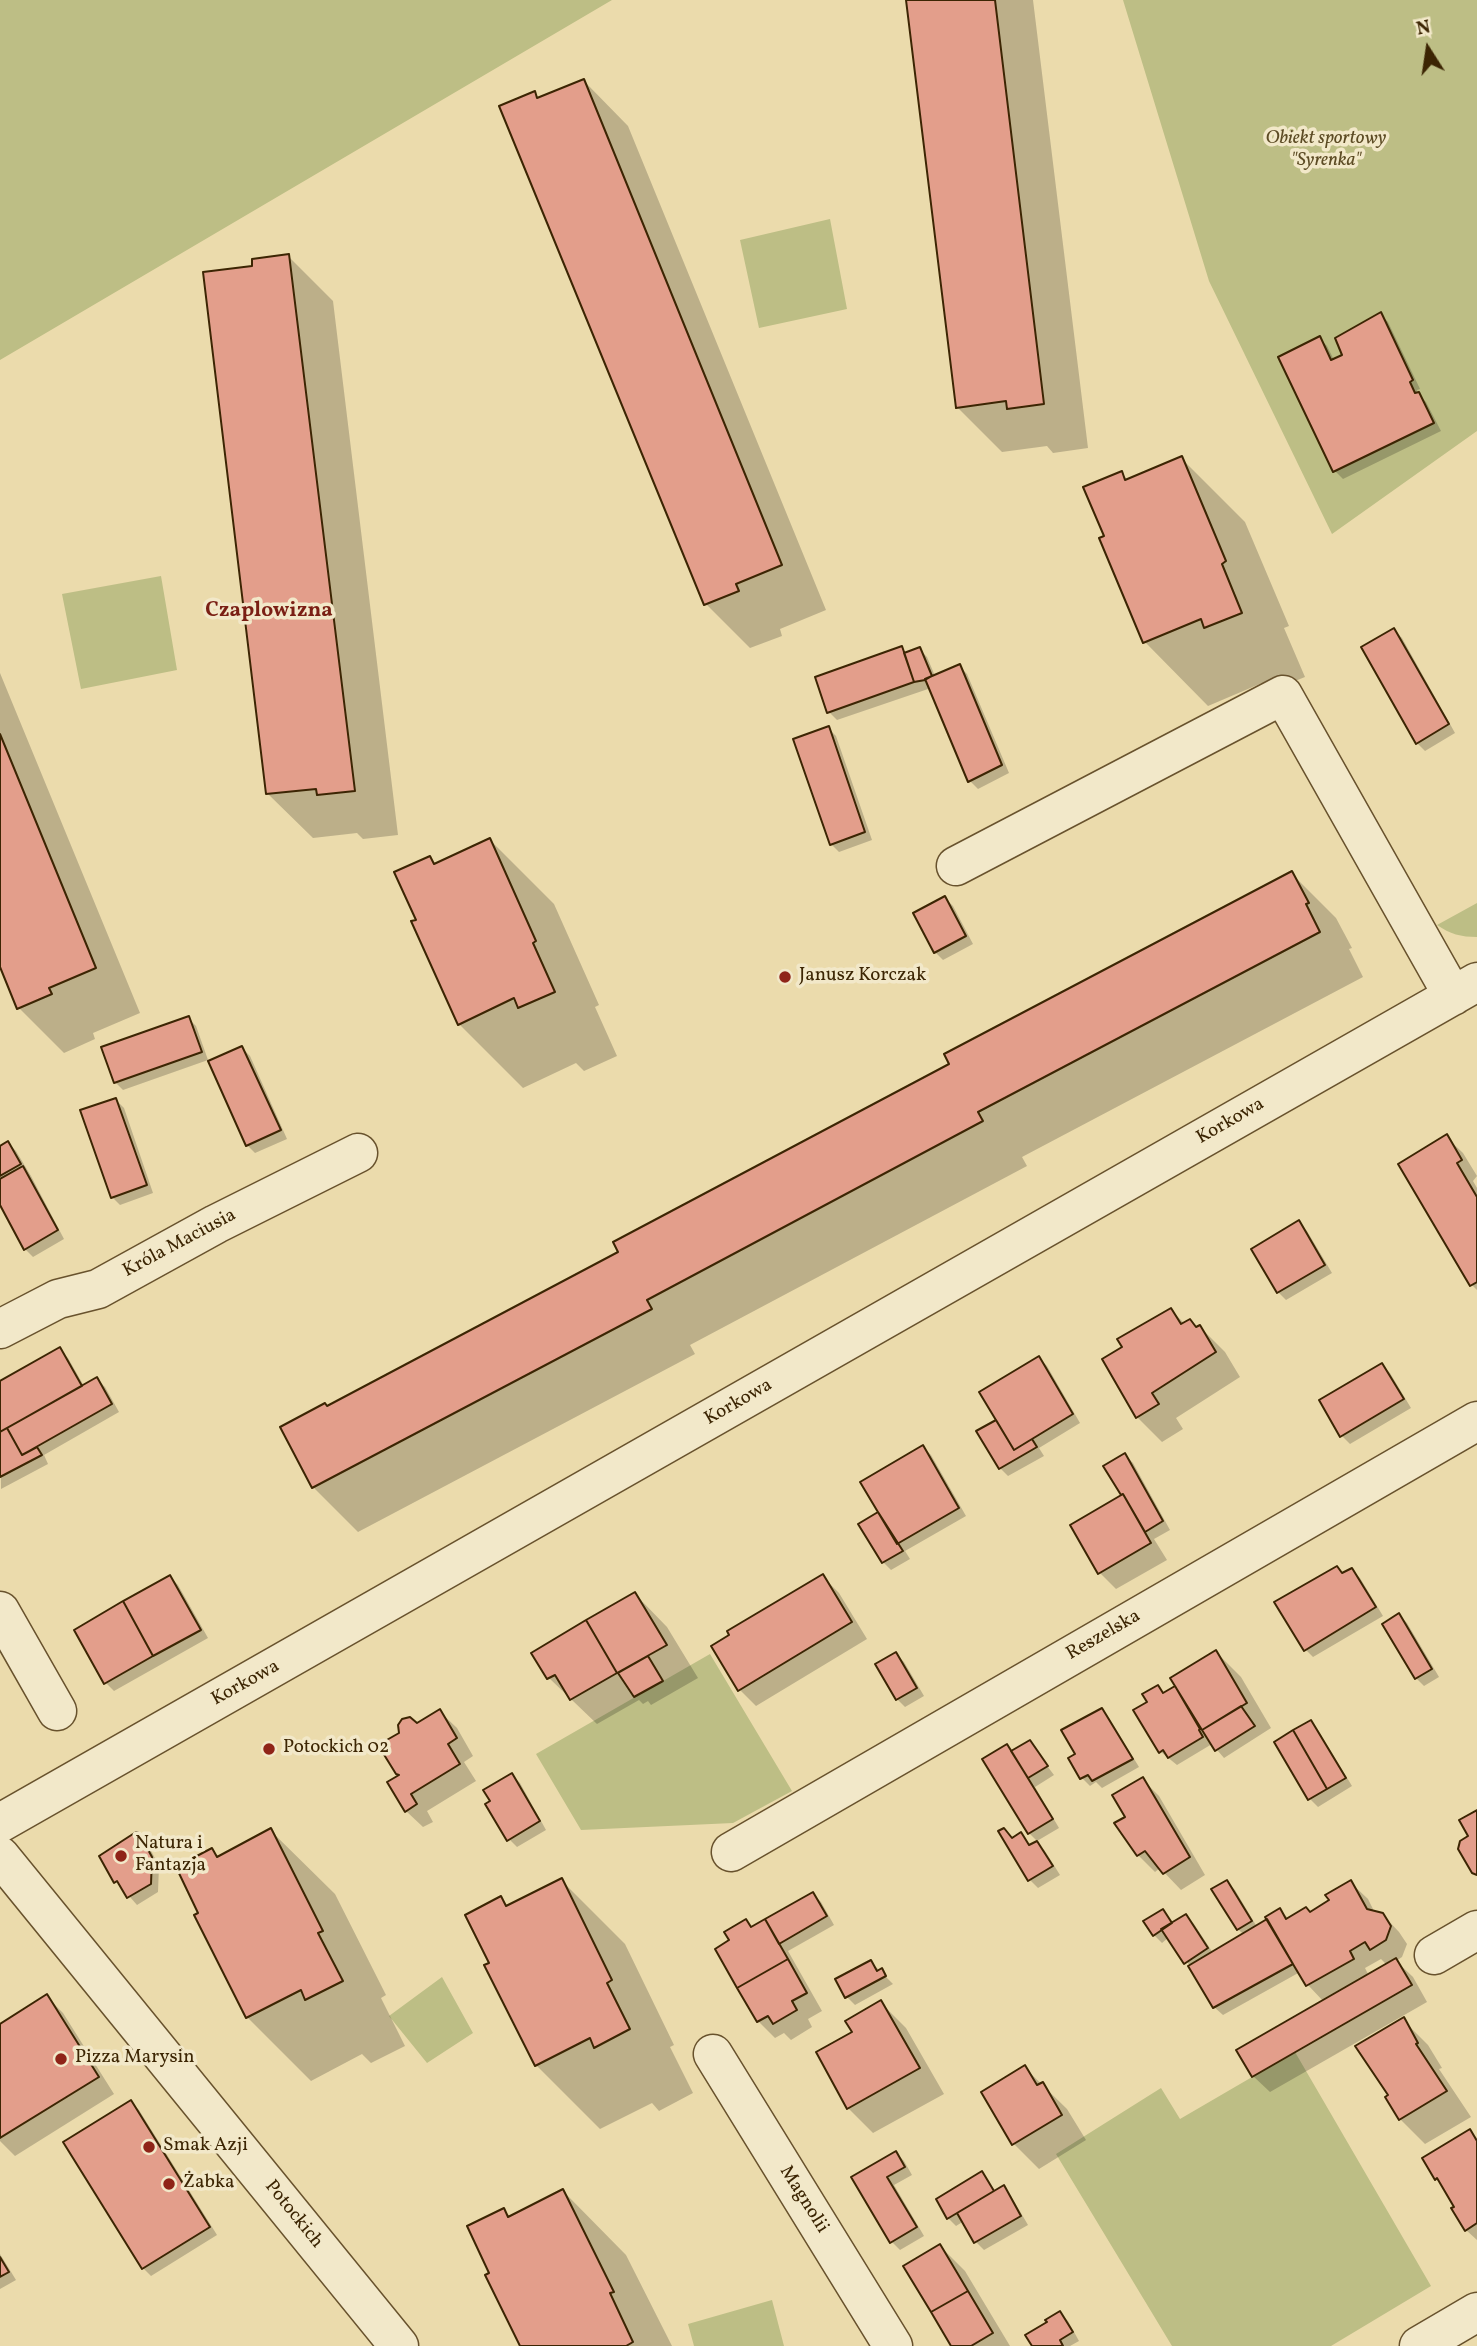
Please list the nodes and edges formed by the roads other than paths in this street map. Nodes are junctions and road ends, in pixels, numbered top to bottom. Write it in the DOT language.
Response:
graph roads {
  1 [pos="956,866"];
  2 [pos="1465,989"];
  3 [pos="358,1153"];
  4 [pos="0,1329"];
  5 [pos="1477,1420"];
  6 [pos="0,1611"];
  7 [pos="57,1712"];
  8 [pos="0,1824"];
  9 [pos="731,1853"];
  10 [pos="0,1856"];
  11 [pos="1477,1930"];
  12 [pos="1434,1955"];
  13 [pos="713,2054"];
  14 [pos="1477,2312"];
  15 [pos="399,2346"];
  16 [pos="893,2346"];
  17 [pos="1419,2346"];
  1 -- 2 [label="street"];
  2 -- 8 [label="street, Korkowa"];
  3 -- 4 [label="street, Króla Maciusia"];
  5 -- 9 [label="street, Reszelska"];
  6 -- 7 [label="street"];
  10 -- 15 [label="street, Potockich"];
  11 -- 12 [label="street"];
  13 -- 16 [label="street, Magnolii"];
  14 -- 17 [label="street"];
}
